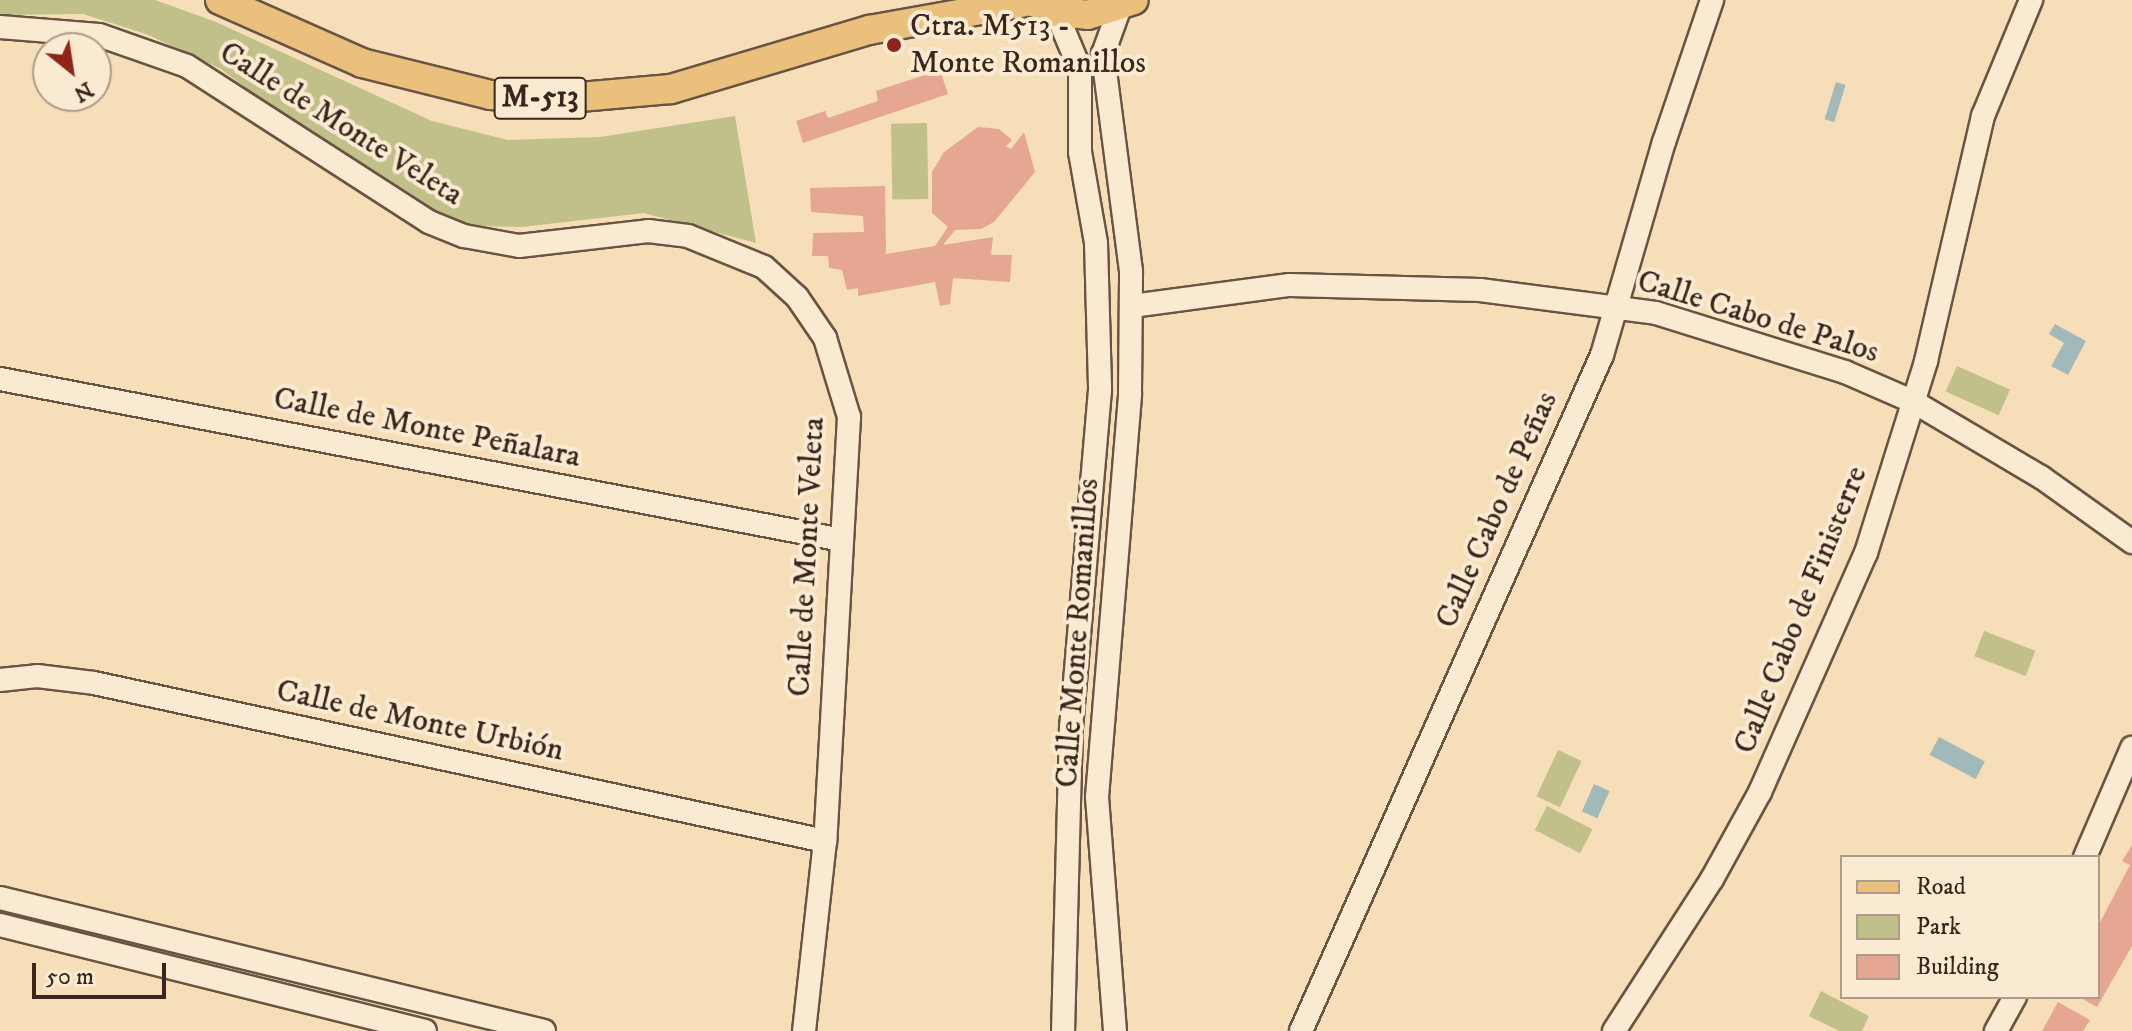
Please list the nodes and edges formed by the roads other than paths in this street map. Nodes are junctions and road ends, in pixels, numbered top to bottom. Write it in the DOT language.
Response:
graph roads {
  1 [pos="220,0"];
  2 [pos="922,0"];
  3 [pos="1712,0"];
  4 [pos="2031,0"];
  5 [pos="1039,4"];
  6 [pos="1127,4"];
  7 [pos="0,27"];
  8 [pos="869,30"];
  9 [pos="1126,240"];
  10 [pos="1096,243"];
  11 [pos="1132,306"];
  12 [pos="1618,307"];
  13 [pos="1099,352"];
  14 [pos="1130,360"];
  15 [pos="0,379"];
  16 [pos="1914,402"];
  17 [pos="842,540"];
  18 [pos="2132,542"];
  19 [pos="0,680"];
  20 [pos="2132,748"];
  21 [pos="825,841"];
  22 [pos="2086,855"];
  23 [pos="0,898"];
  24 [pos="0,925"];
  25 [pos="328,978"];
  26 [pos="374,989"];
  27 [pos="2014,999"];
  28 [pos="321,1005"];
  29 [pos="367,1017"];
  30 [pos="425,1031"];
  31 [pos="544,1031"];
  32 [pos="804,1031"];
  33 [pos="1063,1031"];
  34 [pos="1115,1031"];
  35 [pos="1301,1031"];
  36 [pos="1614,1031"];
  37 [pos="1996,1031"];
  1 -- 8 [label="main road, M-513"];
  2 -- 8 [label="main road, M-513"];
  3 -- 12 [label="street, Calle Cabo de Peñas"];
  4 -- 16 [label="street, Calle Cabo de Finisterre"];
  5 -- 6 [label="main road"];
  5 -- 8 [label="main road, M-513"];
  5 -- 10 [label="street, Calle Monte Romanillos"];
  6 -- 9 [label="street, Calle Monte Romanillos"];
  7 -- 17 [label="street, Calle de Monte Veleta"];
  9 -- 10 [label="street"];
  9 -- 11 [label="street, Calle Monte Romanillos"];
  10 -- 13 [label="street, Calle Monte Romanillos"];
  11 -- 12 [label="street, Calle Cabo de Palos"];
  11 -- 14 [label="street, Calle Monte Romanillos"];
  12 -- 16 [label="street, Calle Cabo de Palos"];
  12 -- 35 [label="street, Calle Cabo de Peñas"];
  13 -- 14 [label="street"];
  13 -- 33 [label="street, Calle Monte Romanillos"];
  14 -- 34 [label="street, Calle Monte Romanillos"];
  15 -- 17 [label="street, Calle de Monte Peñalara"];
  16 -- 18 [label="street, Calle Cabo de Palos"];
  16 -- 36 [label="street, Calle Cabo de Finisterre"];
  17 -- 21 [label="street, Calle de Monte Veleta"];
  19 -- 21 [label="street, Calle de Monte Urbión"];
  20 -- 22 [label="street"];
  21 -- 32 [label="street, Calle de Monte Veleta"];
  23 -- 25 [label="street"];
  24 -- 28 [label="street"];
  25 -- 26 [label="street"];
  25 -- 28 [label="street"];
  26 -- 29 [label="street"];
  26 -- 31 [label="street"];
  27 -- 37 [label="street"];
  28 -- 29 [label="street"];
  29 -- 30 [label="street"];
}
